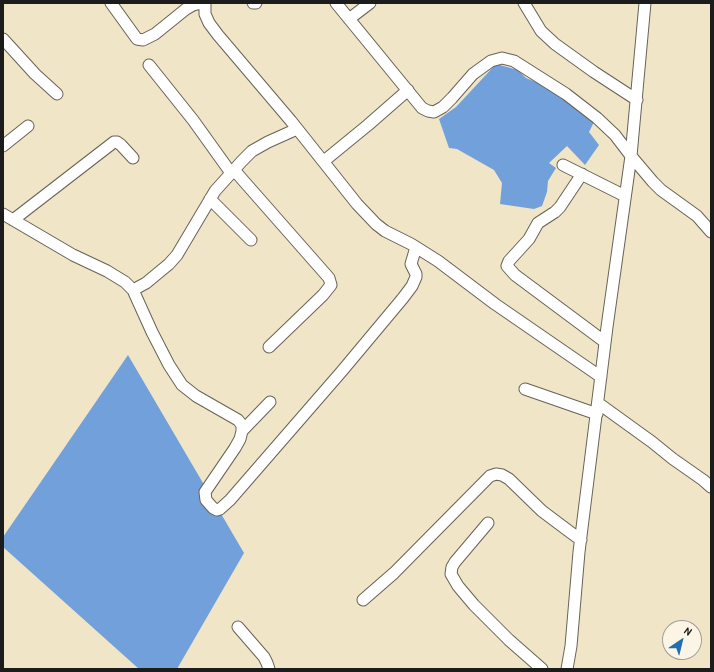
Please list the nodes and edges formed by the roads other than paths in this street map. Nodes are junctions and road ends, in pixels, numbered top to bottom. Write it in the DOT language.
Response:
graph roads {
  1 [pos="111,3"];
  2 [pos="202,3"];
  3 [pos="205,3"];
  4 [pos="336,3"];
  5 [pos="370,3"];
  6 [pos="524,3"];
  7 [pos="645,3"];
  8 [pos="349,19"];
  9 [pos="3,39"];
  10 [pos="149,65"];
  11 [pos="408,90"];
  12 [pos="57,94"];
  13 [pos="636,100"];
  14 [pos="28,126"];
  15 [pos="297,129"];
  16 [pos="3,146"];
  17 [pos="631,156"];
  18 [pos="133,158"];
  19 [pos="324,161"];
  20 [pos="564,165"];
  21 [pos="232,171"];
  22 [pos="582,174"];
  23 [pos="625,196"];
  24 [pos="210,199"];
  25 [pos="3,214"];
  26 [pos="13,220"];
  27 [pos="711,232"];
  28 [pos="251,240"];
  29 [pos="416,247"];
  30 [pos="134,292"];
  31 [pos="605,342"];
  32 [pos="269,347"];
  33 [pos="601,377"];
  34 [pos="525,389"];
  35 [pos="270,402"];
  36 [pos="597,408"];
  37 [pos="242,431"];
  38 [pos="711,487"];
  39 [pos="488,523"];
  40 [pos="581,540"];
  41 [pos="363,600"];
  42 [pos="238,627"];
  43 [pos="269,669"];
  44 [pos="542,669"];
  45 [pos="567,669"];
  1 -- 2 [label="street"];
  3 -- 15 [label="street"];
  4 -- 8 [label="street"];
  5 -- 8 [label="street"];
  6 -- 13 [label="street"];
  7 -- 13 [label="street"];
  8 -- 11 [label="street"];
  9 -- 12 [label="street"];
  10 -- 21 [label="street"];
  11 -- 17 [label="street"];
  11 -- 19 [label="street"];
  13 -- 17 [label="street"];
  14 -- 16 [label="street"];
  15 -- 19 [label="street"];
  15 -- 21 [label="street"];
  17 -- 23 [label="street"];
  17 -- 27 [label="street"];
  18 -- 26 [label="street"];
  19 -- 29 [label="street"];
  20 -- 22 [label="street"];
  21 -- 24 [label="street"];
  21 -- 32 [label="street"];
  22 -- 23 [label="street"];
  22 -- 31 [label="street"];
  23 -- 31 [label="street"];
  24 -- 28 [label="street"];
  24 -- 30 [label="street"];
  25 -- 26 [label="street"];
  26 -- 30 [label="street"];
  29 -- 33 [label="street"];
  29 -- 37 [label="street"];
  30 -- 37 [label="street"];
  31 -- 33 [label="street"];
  33 -- 36 [label="street"];
  34 -- 36 [label="street"];
  35 -- 37 [label="street"];
  36 -- 38 [label="street"];
  36 -- 40 [label="street"];
  39 -- 44 [label="street"];
  40 -- 41 [label="street"];
  40 -- 45 [label="street"];
  42 -- 43 [label="street"];
}
